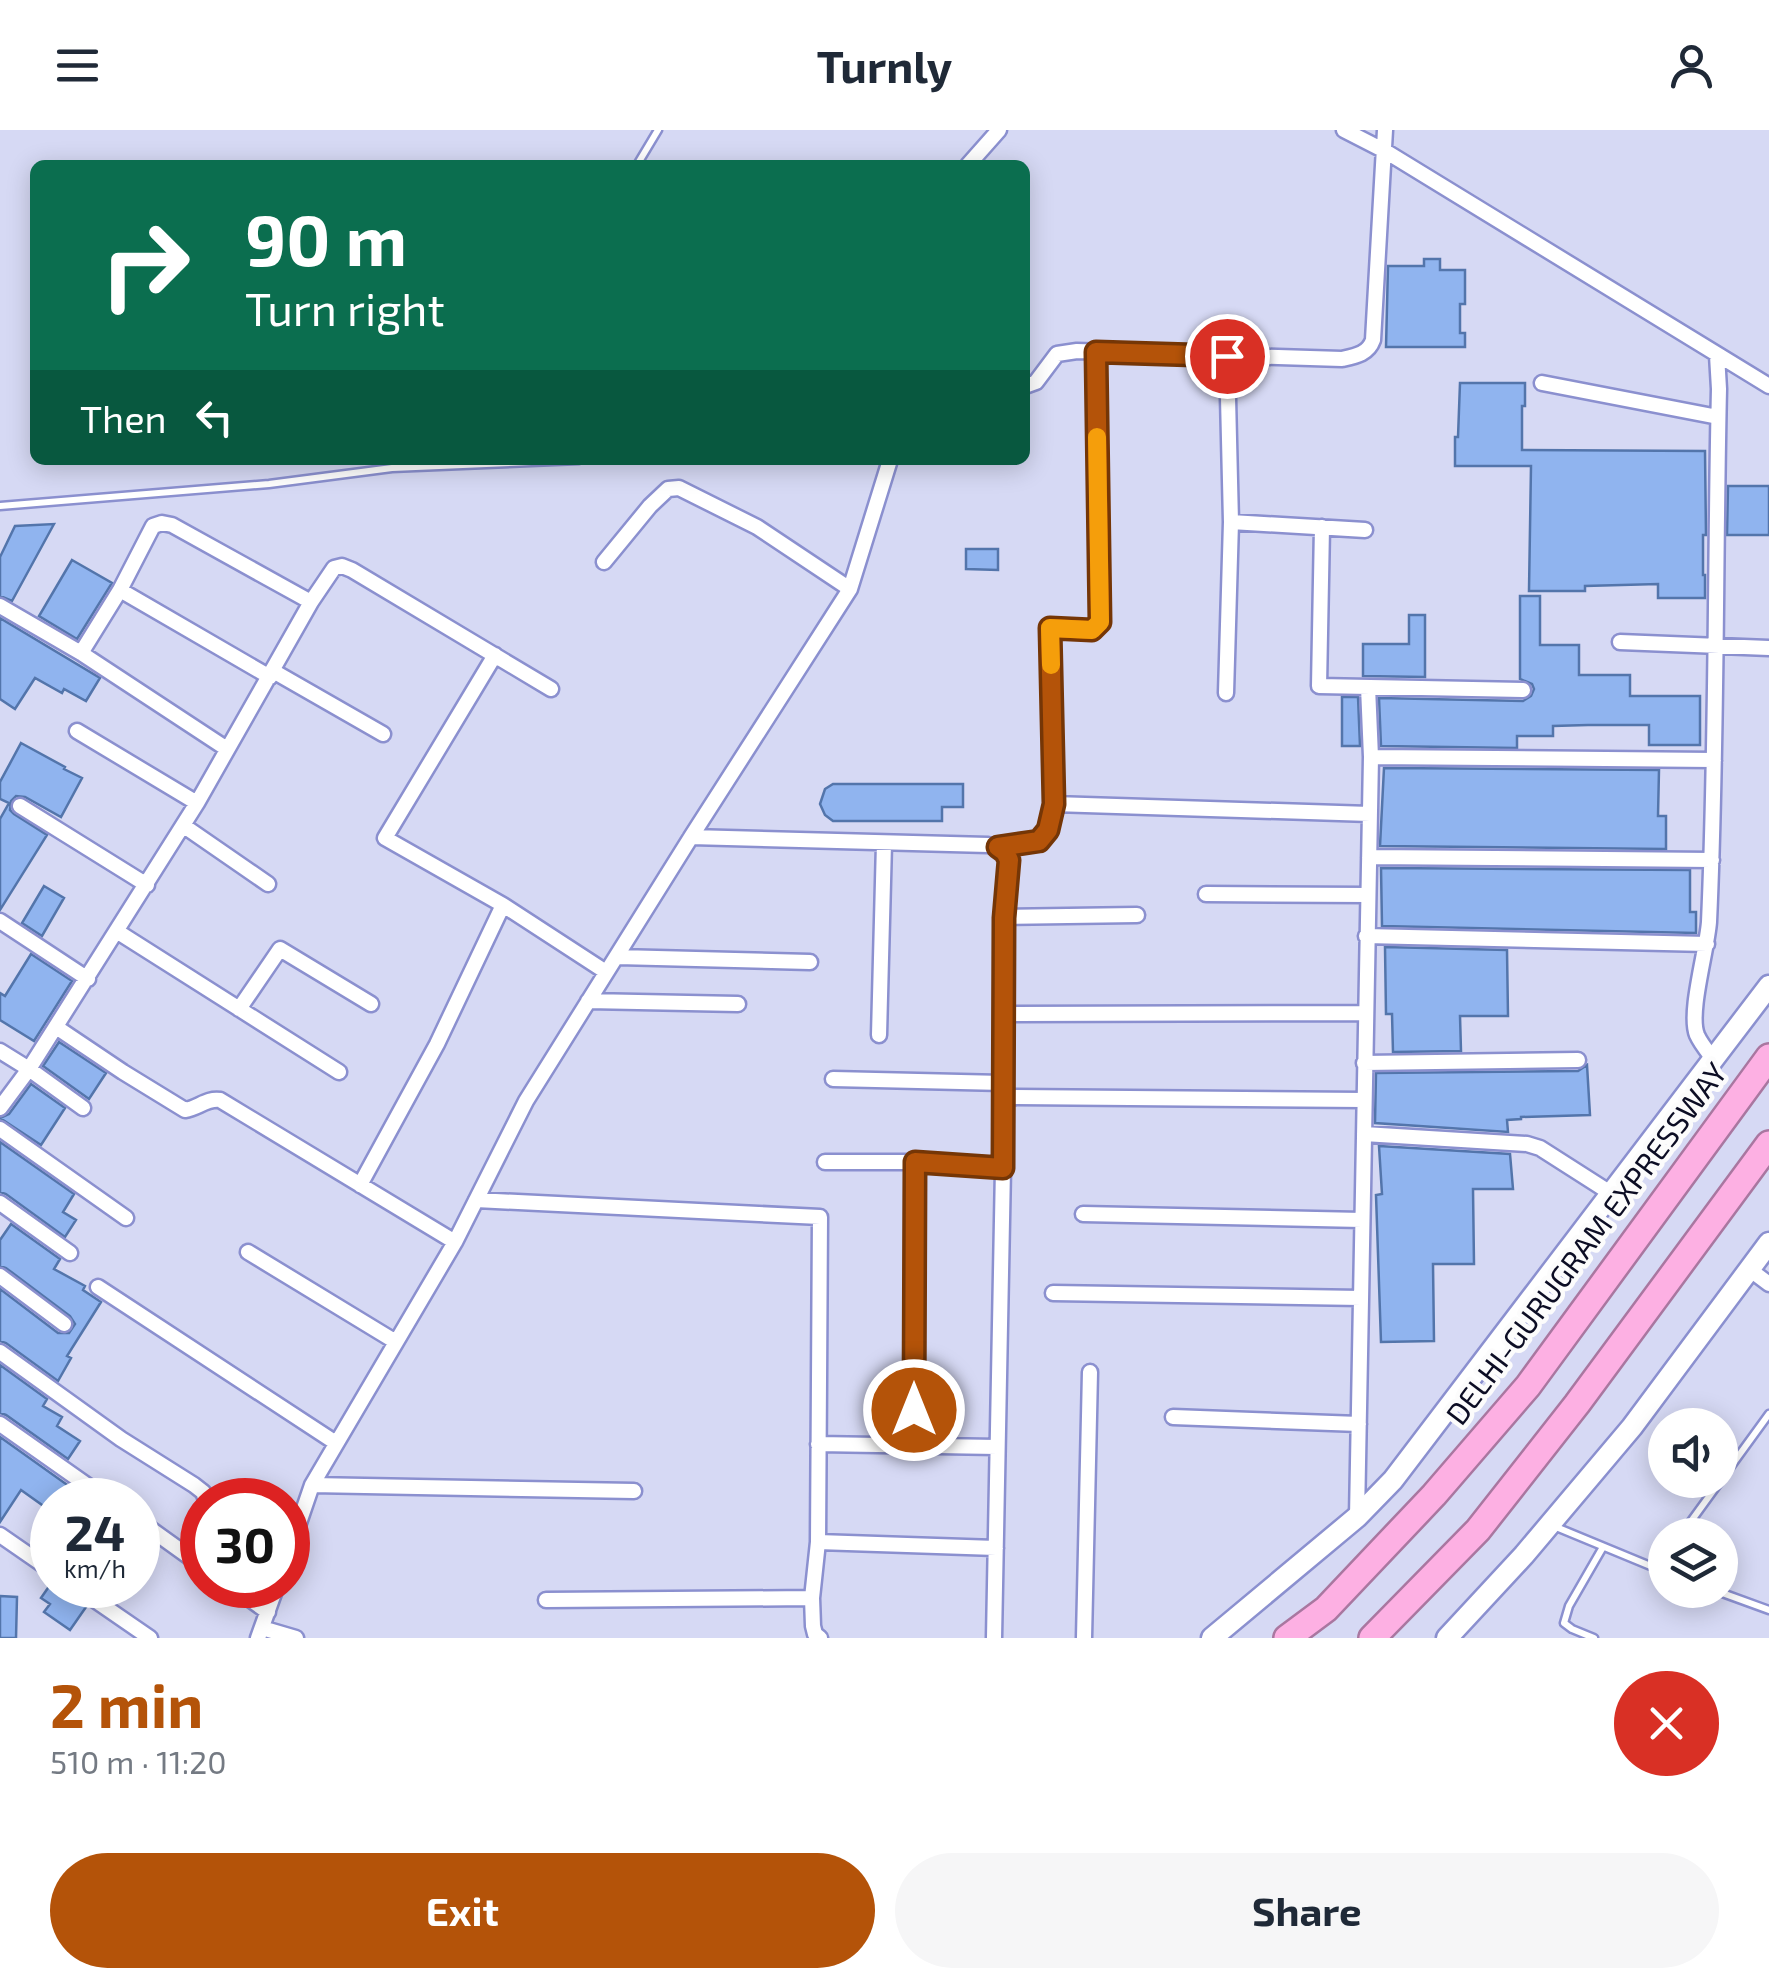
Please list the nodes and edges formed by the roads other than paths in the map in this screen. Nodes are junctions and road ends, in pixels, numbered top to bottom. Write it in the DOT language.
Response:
graph roads {
  1 [pos="658,130"];
  2 [pos="999,130"];
  3 [pos="1344,130"];
  4 [pos="1385,130"];
  5 [pos="1385,152"];
  6 [pos="640,160"];
  7 [pos="972,160"];
  8 [pos="1096,352"];
  9 [pos="1717,355"];
  10 [pos="1227,356"];
  11 [pos="1542,382"];
  12 [pos="1030,384"];
  13 [pos="1769,386"];
  14 [pos="1718,417"];
  15 [pos="439,465"];
  16 [pos="888,465"];
  17 [pos="0,506"];
  18 [pos="1231,522"];
  19 [pos="1322,528"];
  20 [pos="1365,530"];
  21 [pos="604,562"];
  22 [pos="850,588"];
  23 [pos="120,590"];
  24 [pos="311,602"];
  25 [pos="0,606"];
  26 [pos="1620,642"];
  27 [pos="1714,646"];
  28 [pos="1769,648"];
  29 [pos="81,653"];
  30 [pos="495,655"];
  31 [pos="272,674"];
  32 [pos="1368,687"];
  33 [pos="551,689"];
  34 [pos="1523,690"];
  35 [pos="1226,693"];
  36 [pos="77,731"];
  37 [pos="382,734"];
  38 [pos="227,749"];
  39 [pos="1372,758"];
  40 [pos="1714,760"];
  41 [pos="198,804"];
  42 [pos="1054,804"];
  43 [pos="20,806"];
  44 [pos="1370,814"];
  45 [pos="184,826"];
  46 [pos="691,837"];
  47 [pos="884,844"];
  48 [pos="998,847"];
  49 [pos="1369,857"];
  50 [pos="1712,860"];
  51 [pos="268,884"];
  52 [pos="147,885"];
  53 [pos="1206,894"];
  54 [pos="1368,895"];
  55 [pos="502,905"];
  56 [pos="1137,916"];
  57 [pos="1004,918"];
  58 [pos="0,921"];
  59 [pos="118,932"];
  60 [pos="1366,936"];
  61 [pos="1708,944"];
  62 [pos="618,956"];
  63 [pos="810,962"];
  64 [pos="606,972"];
  65 [pos="88,978"];
  66 [pos="1769,986"];
  67 [pos="588,1001"];
  68 [pos="370,1004"];
  69 [pos="738,1004"];
  70 [pos="239,1009"];
  71 [pos="1366,1012"];
  72 [pos="1004,1014"];
  73 [pos="56,1027"];
  74 [pos="880,1036"];
  75 [pos="0,1051"];
  76 [pos="1769,1057"];
  77 [pos="1578,1060"];
  78 [pos="1714,1060"];
  79 [pos="1364,1063"];
  80 [pos="30,1069"];
  81 [pos="339,1072"];
  82 [pos="833,1079"];
  83 [pos="1003,1090"];
  84 [pos="1364,1100"];
  85 [pos="0,1108"];
  86 [pos="83,1108"];
  87 [pos="0,1129"];
  88 [pos="1364,1134"];
  89 [pos="1769,1144"];
  90 [pos="825,1162"];
  91 [pos="915,1162"];
  92 [pos="1003,1168"];
  93 [pos="360,1185"];
  94 [pos="1612,1194"];
  95 [pos="476,1200"];
  96 [pos="0,1202"];
  97 [pos="1083,1214"];
  98 [pos="126,1218"];
  99 [pos="1362,1220"];
  100 [pos="455,1242"];
  101 [pos="1769,1242"];
  102 [pos="248,1252"];
  103 [pos="70,1253"];
  104 [pos="1750,1269"];
  105 [pos="0,1276"];
  106 [pos="1769,1284"];
  107 [pos="98,1287"];
  108 [pos="1053,1293"];
  109 [pos="1361,1298"];
  110 [pos="64,1324"];
  111 [pos="396,1342"];
  112 [pos="0,1352"];
  113 [pos="1090,1372"];
  114 [pos="1769,1414"];
  115 [pos="1173,1417"];
  116 [pos="0,1424"];
  117 [pos="1359,1424"];
  118 [pos="336,1443"];
  119 [pos="818,1444"];
  120 [pos="914,1446"];
  121 [pos="997,1447"];
  122 [pos="77,1478"];
  123 [pos="183,1478"];
  124 [pos="312,1485"];
  125 [pos="310,1491"];
  126 [pos="634,1491"];
  127 [pos="1357,1517"];
  128 [pos="1693,1518"];
  129 [pos="1550,1524"];
  130 [pos="0,1535"];
  131 [pos="818,1542"];
  132 [pos="1604,1547"];
  133 [pos="996,1548"];
  134 [pos="30,1556"];
  135 [pos="1648,1565"];
  136 [pos="812,1598"];
  137 [pos="1738,1599"];
  138 [pos="546,1600"];
  139 [pos="106,1608"];
  140 [pos="262,1608"];
  141 [pos="269,1608"];
  142 [pos="1769,1610"];
  143 [pos="268,1612"];
  144 [pos="260,1633"];
  145 [pos="150,1638"];
  146 [pos="296,1638"];
  147 [pos="820,1638"];
  148 [pos="994,1638"];
  149 [pos="1084,1638"];
  150 [pos="1212,1638"];
  151 [pos="1287,1638"];
  152 [pos="1372,1638"];
  153 [pos="1447,1638"];
  154 [pos="1594,1638"];
  1 -- 6 [label="lane"];
  2 -- 7 [label="street"];
  3 -- 5 [label="street"];
  4 -- 5 [label="street"];
  5 -- 9 [label="street"];
  5 -- 10 [label="street"];
  8 -- 10 [label="street"];
  8 -- 12 [label="street"];
  8 -- 42 [label="street"];
  9 -- 13 [label="street"];
  9 -- 14 [label="street"];
  10 -- 18 [label="street"];
  11 -- 14 [label="street"];
  14 -- 27 [label="street"];
  15 -- 17 [label="lane"];
  16 -- 22 [label="street"];
  18 -- 19 [label="street"];
  18 -- 35 [label="street"];
  19 -- 20 [label="street"];
  19 -- 32 [label="street"];
  21 -- 22 [label="street"];
  22 -- 46 [label="street"];
  23 -- 24 [label="street"];
  23 -- 29 [label="street"];
  23 -- 31 [label="street"];
  24 -- 30 [label="street"];
  24 -- 31 [label="street"];
  25 -- 29 [label="street"];
  26 -- 27 [label="street"];
  27 -- 28 [label="street"];
  27 -- 40 [label="street"];
  29 -- 38 [label="street"];
  30 -- 33 [label="street"];
  30 -- 55 [label="street"];
  31 -- 37 [label="street"];
  31 -- 38 [label="street"];
  32 -- 34 [label="street"];
  32 -- 39 [label="street"];
  36 -- 41 [label="street"];
  38 -- 41 [label="street"];
  39 -- 40 [label="street"];
  39 -- 44 [label="street"];
  40 -- 50 [label="street"];
  41 -- 45 [label="street"];
  42 -- 44 [label="street"];
  42 -- 48 [label="street"];
  43 -- 52 [label="street"];
  44 -- 49 [label="street"];
  45 -- 51 [label="street"];
  45 -- 52 [label="street"];
  46 -- 47 [label="street"];
  46 -- 62 [label="street"];
  47 -- 48 [label="street"];
  47 -- 74 [label="street"];
  48 -- 57 [label="street"];
  49 -- 50 [label="street"];
  49 -- 54 [label="street"];
  50 -- 61 [label="street"];
  52 -- 59 [label="street"];
  53 -- 54 [label="street"];
  54 -- 60 [label="street"];
  55 -- 64 [label="street"];
  55 -- 93 [label="street"];
  56 -- 57 [label="street"];
  57 -- 72 [label="street"];
  58 -- 65 [label="street"];
  59 -- 65 [label="street"];
  59 -- 70 [label="street"];
  60 -- 61 [label="street"];
  60 -- 71 [label="street"];
  61 -- 78 [label="street"];
  62 -- 63 [label="street"];
  62 -- 64 [label="street"];
  64 -- 67 [label="street"];
  65 -- 73 [label="street"];
  66 -- 78 [label="main road"];
  67 -- 69 [label="street"];
  67 -- 95 [label="street"];
  68 -- 70 [label="street"];
  70 -- 81 [label="street"];
  71 -- 72 [label="street"];
  71 -- 79 [label="street"];
  72 -- 83 [label="street"];
  73 -- 80 [label="street"];
  73 -- 93 [label="street"];
  75 -- 80 [label="street"];
  76 -- 151 [label="highway, DELHI-GURUGRAM EXPRESSWAY"];
  77 -- 79 [label="street"];
  78 -- 94 [label="main road"];
  79 -- 84 [label="street"];
  80 -- 85 [label="street"];
  80 -- 86 [label="street"];
  82 -- 83 [label="street"];
  83 -- 84 [label="street"];
  83 -- 92 [label="street"];
  84 -- 88 [label="street"];
  87 -- 98 [label="street"];
  88 -- 94 [label="street"];
  88 -- 99 [label="street"];
  89 -- 152 [label="highway"];
  90 -- 91 [label="street"];
  91 -- 92 [label="street"];
  91 -- 120 [label="street"];
  92 -- 121 [label="street"];
  93 -- 100 [label="street"];
  94 -- 127 [label="main road"];
  95 -- 100 [label="street"];
  95 -- 119 [label="street"];
  96 -- 103 [label="street"];
  97 -- 99 [label="street"];
  99 -- 109 [label="street"];
  100 -- 111 [label="street"];
  101 -- 104 [label="main road"];
  102 -- 111 [label="street"];
  104 -- 106 [label="street"];
  104 -- 129 [label="main road"];
  105 -- 110 [label="street"];
  107 -- 118 [label="street"];
  108 -- 109 [label="street"];
  109 -- 117 [label="street"];
  111 -- 118 [label="street"];
  112 -- 123 [label="street"];
  113 -- 149 [label="street"];
  114 -- 128 [label="lane"];
  115 -- 117 [label="street"];
  116 -- 122 [label="street"];
  117 -- 127 [label="street"];
  118 -- 124 [label="street"];
  119 -- 120 [label="street"];
  119 -- 131 [label="street"];
  120 -- 121 [label="street"];
  121 -- 133 [label="street"];
  124 -- 125 [label="street"];
  124 -- 126 [label="street"];
  127 -- 150 [label="main road"];
  129 -- 132 [label="lane"];
  129 -- 153 [label="main road"];
  130 -- 134 [label="street"];
  131 -- 133 [label="street"];
  131 -- 136 [label="street"];
  132 -- 135 [label="lane"];
  132 -- 154 [label="lane"];
  133 -- 148 [label="street"];
  136 -- 138 [label="street"];
  136 -- 147 [label="street"];
  137 -- 142 [label="lane"];
  139 -- 145 [label="street"];
  140 -- 143 [label="street"];
  141 -- 143 [label="street"];
  143 -- 144 [label="street"];
  144 -- 146 [label="street"];
}
